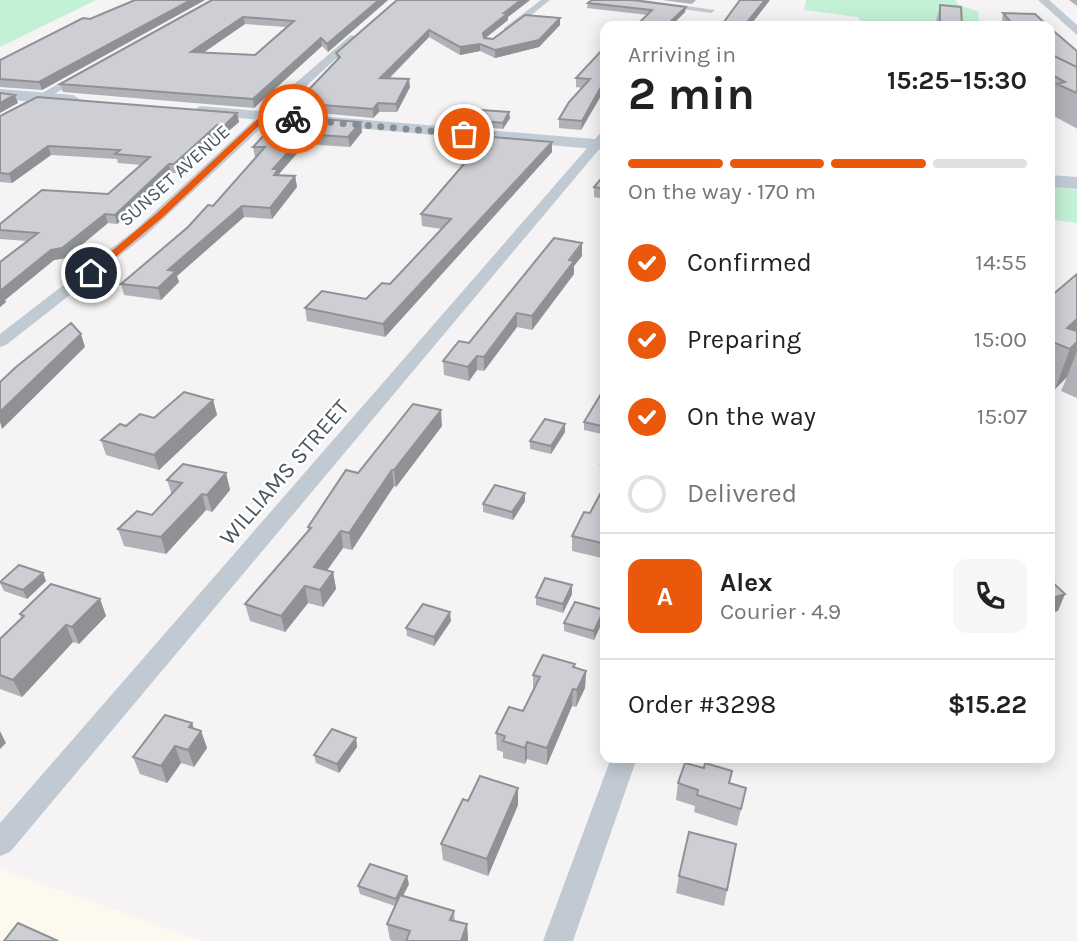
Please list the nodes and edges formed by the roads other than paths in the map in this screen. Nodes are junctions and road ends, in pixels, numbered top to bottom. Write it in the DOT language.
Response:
graph roads {
  1 [pos="546,0"];
  2 [pos="619,0"];
  3 [pos="720,0"];
  4 [pos="1043,0"];
  5 [pos="711,10"];
  6 [pos="704,18"];
  7 [pos="366,27"];
  8 [pos="1077,31"];
  9 [pos="495,39"];
  10 [pos="97,66"];
  11 [pos="0,94"];
  12 [pos="40,97"];
  13 [pos="93,102"];
  14 [pos="185,110"];
  15 [pos="264,117"];
  16 [pos="0,121"];
  17 [pos="600,141"];
  18 [pos="600,143"];
  19 [pos="1055,181"];
  20 [pos="1077,183"];
  21 [pos="0,342"];
  22 [pos="622,763"];
  23 [pos="0,843"];
  24 [pos="558,941"];
  1 -- 9 [label="street"];
  2 -- 5 [label="street"];
  3 -- 5 [label="street"];
  4 -- 8 [label="street"];
  5 -- 6 [label="street"];
  7 -- 15 [label="street, SUNSET AVENUE"];
  10 -- 12 [label="street"];
  11 -- 12 [label="main road"];
  12 -- 13 [label="main road"];
  12 -- 16 [label="street"];
  14 -- 15 [label="main road"];
  15 -- 17 [label="main road"];
  15 -- 21 [label="street, SUNSET AVENUE"];
  18 -- 23 [label="street, WILLIAMS STREET"];
  19 -- 20 [label="main road"];
  22 -- 24 [label="street"];
}
